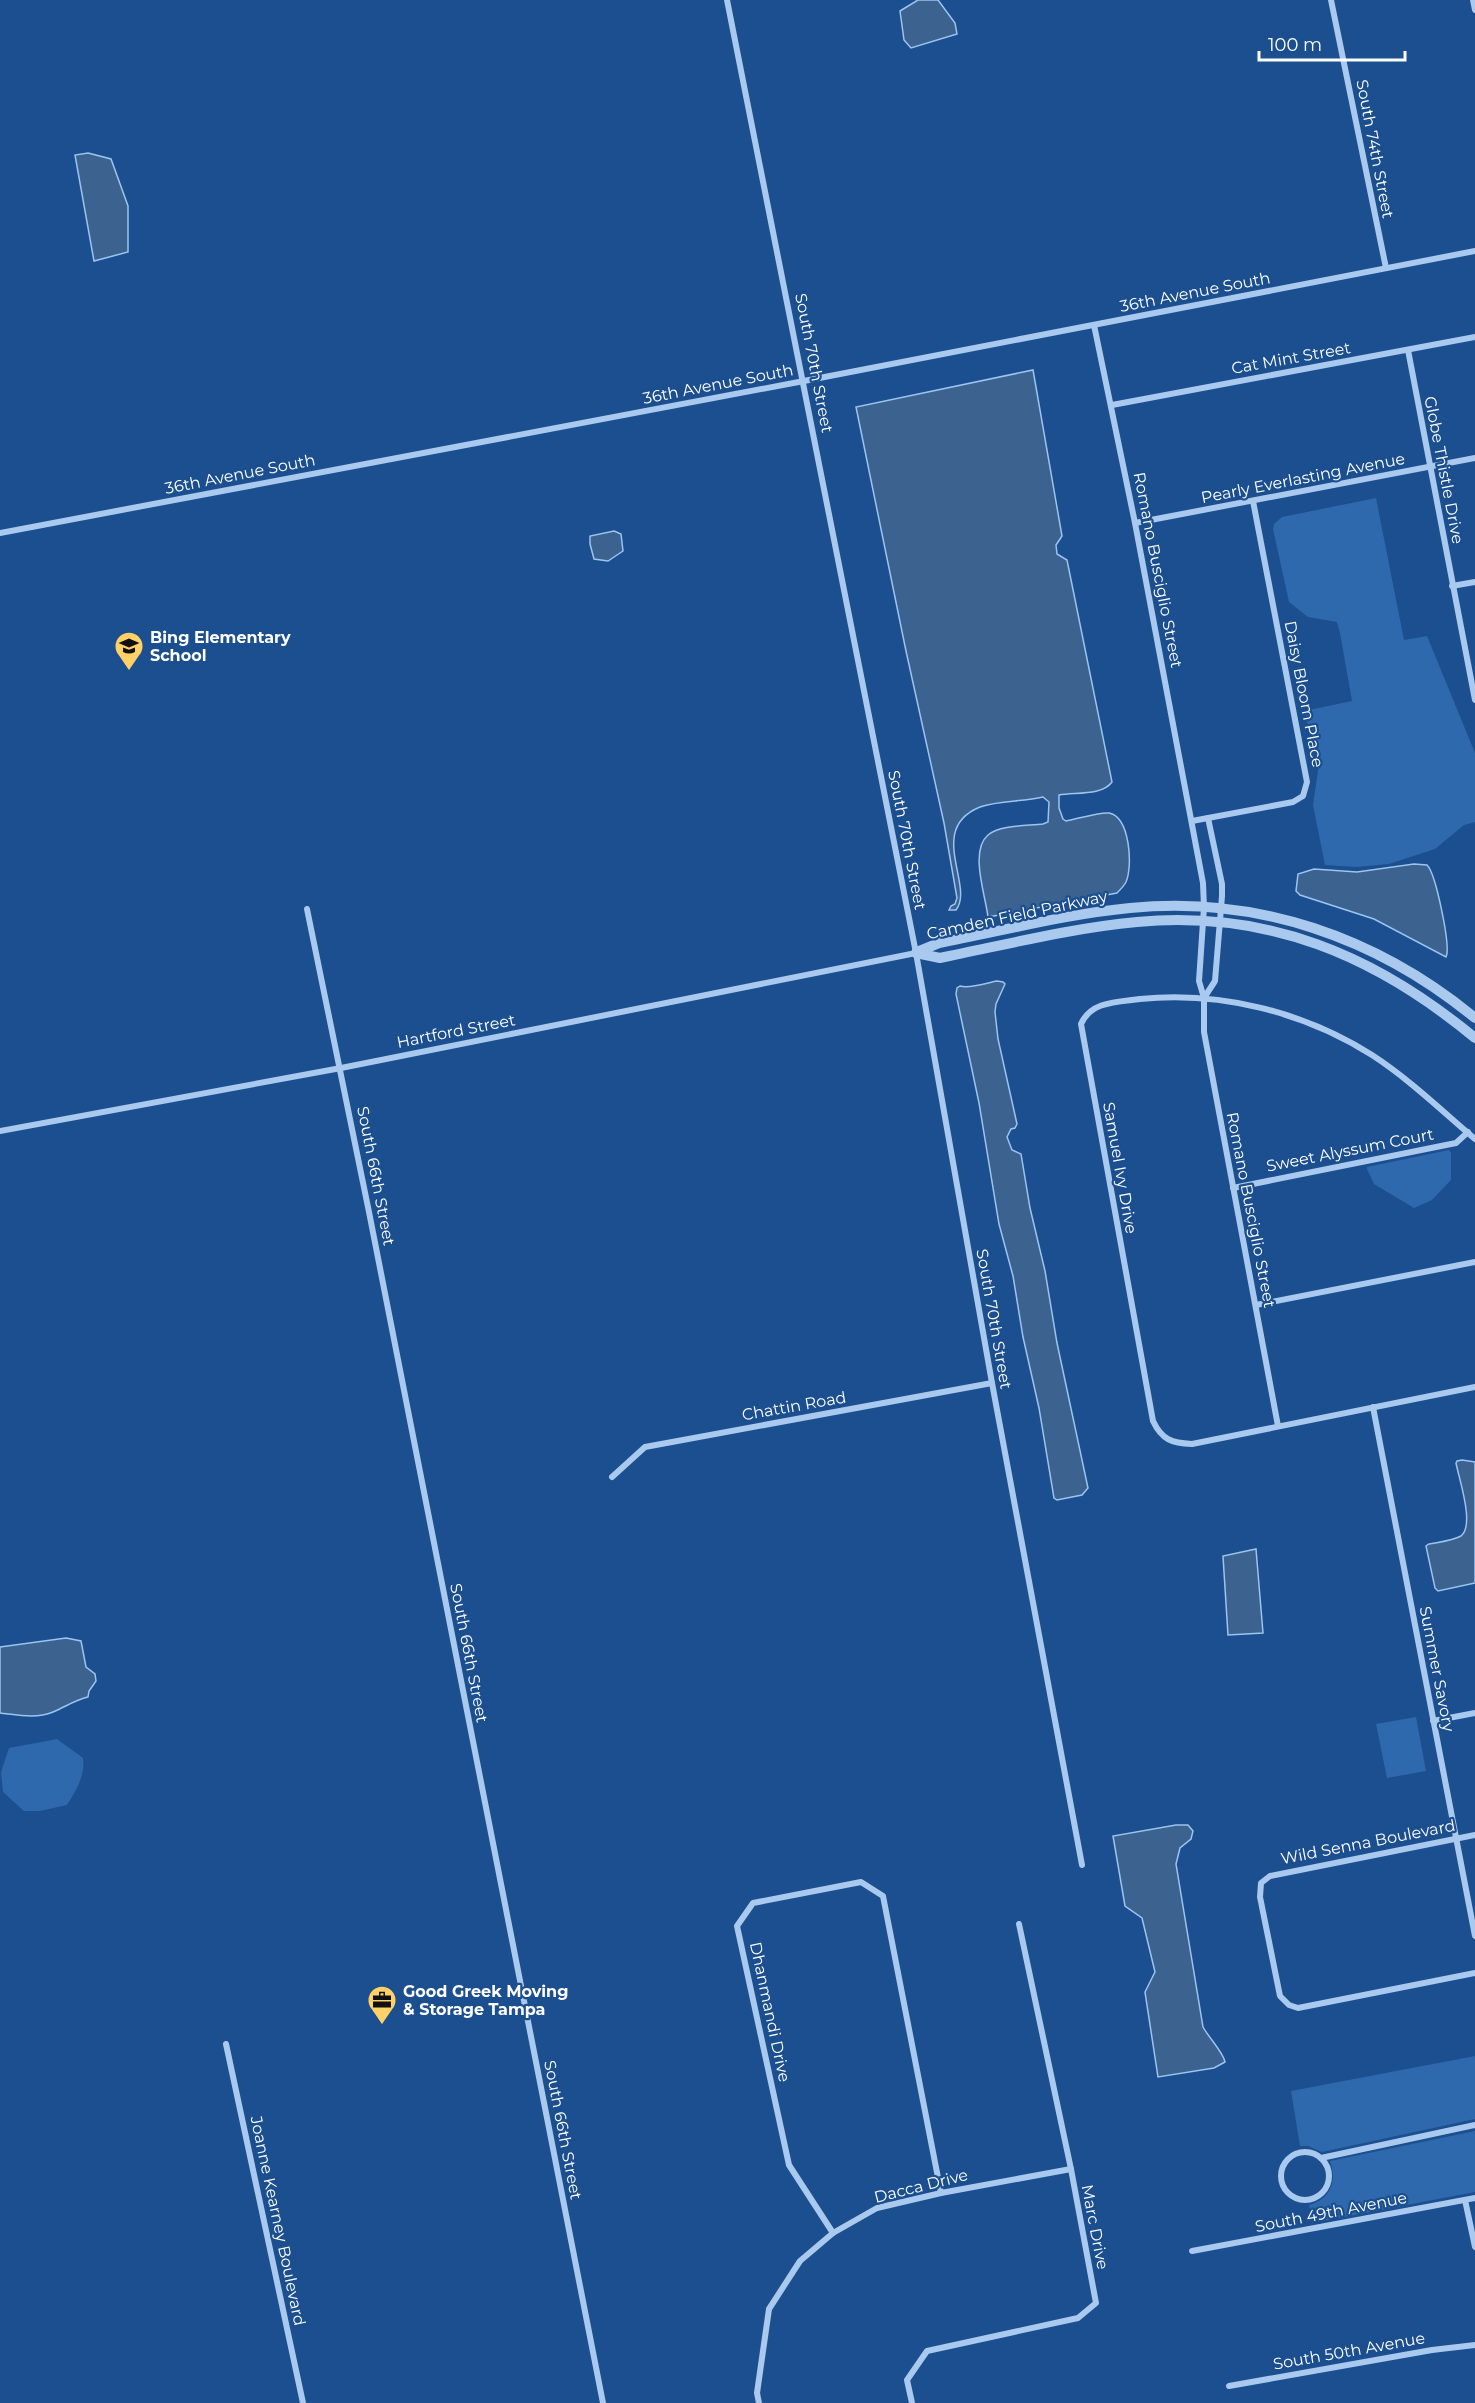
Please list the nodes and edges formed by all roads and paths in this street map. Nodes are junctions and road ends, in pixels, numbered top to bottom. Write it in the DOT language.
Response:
graph roads {
  1 [pos="728,0"];
  2 [pos="1331,0"];
  3 [pos="1473,0"];
  4 [pos="1475,10"];
  5 [pos="1475,251"];
  6 [pos="1386,268"];
  7 [pos="1095,325"];
  8 [pos="1475,337"];
  9 [pos="1408,350"];
  10 [pos="804,381"];
  11 [pos="1112,405"];
  12 [pos="1475,458"];
  13 [pos="1430,467"];
  14 [pos="1253,501"];
  15 [pos="1135,524"];
  16 [pos="0,533"];
  17 [pos="1475,582"];
  18 [pos="1452,586"];
  19 [pos="1475,700"];
  20 [pos="1208,818"];
  21 [pos="1192,820"];
  22 [pos="1204,907"];
  23 [pos="1221,908"];
  24 [pos="307,909"];
  25 [pos="1203,921"];
  26 [pos="1220,922"];
  27 [pos="915,953"];
  28 [pos="1204,998"];
  29 [pos="1475,1018"];
  30 [pos="1475,1038"];
  31 [pos="340,1068"];
  32 [pos="0,1131"];
  33 [pos="1468,1132"];
  34 [pos="1475,1139"];
  35 [pos="1233,1188"];
  36 [pos="1475,1262"];
  37 [pos="1256,1305"];
  38 [pos="992,1383"];
  39 [pos="1475,1387"];
  40 [pos="1374,1407"];
  41 [pos="1278,1426"];
  42 [pos="612,1477"];
  43 [pos="1475,1713"];
  44 [pos="1433,1721"];
  45 [pos="1475,1834"];
  46 [pos="1455,1838"];
  47 [pos="1082,1865"];
  48 [pos="1019,1924"];
  49 [pos="1475,1936"];
  50 [pos="1475,1973"];
  51 [pos="226,2044"];
  52 [pos="1475,2125"];
  53 [pos="1321,2158"];
  54 [pos="1071,2169"];
  55 [pos="941,2193"];
  56 [pos="1475,2198"];
  57 [pos="1465,2200"];
  58 [pos="833,2233"];
  59 [pos="1475,2247"];
  60 [pos="1192,2252"];
  61 [pos="1475,2345"];
  62 [pos="1229,2386"];
  63 [pos="303,2403"];
  64 [pos="603,2403"];
  65 [pos="759,2403"];
  66 [pos="912,2403"];
  1 -- 10 [label="street, South 70th Street"];
  2 -- 6 [label="street, South 74th Street"];
  3 -- 4 [label="street"];
  5 -- 6 [label="street, 36th Avenue South"];
  6 -- 7 [label="street, 36th Avenue South"];
  7 -- 10 [label="street, 36th Avenue South"];
  7 -- 11 [label="street, Romano Busciglio Street"];
  8 -- 9 [label="street, Cat Mint Street"];
  9 -- 11 [label="street, Cat Mint Street"];
  9 -- 13 [label="street, Globe Thistle Drive"];
  10 -- 16 [label="street, 36th Avenue South"];
  10 -- 27 [label="street, South 70th Street"];
  11 -- 15 [label="street, Romano Busciglio Street"];
  12 -- 13 [label="street, Pearly Everlasting Avenue"];
  13 -- 14 [label="street, Pearly Everlasting Avenue"];
  13 -- 18 [label="street, Globe Thistle Drive"];
  14 -- 15 [label="street, Pearly Everlasting Avenue"];
  14 -- 20 [label="street, Daisy Bloom Place"];
  15 -- 21 [label="street, Romano Busciglio Street"];
  17 -- 18 [label="street"];
  18 -- 19 [label="street, Globe Thistle Drive"];
  20 -- 21 [label="street"];
  20 -- 23 [label="street, Romano Busciglio Street"];
  21 -- 22 [label="street, Romano Busciglio Street"];
  22 -- 23 [label="street, Camden Field Parkway"];
  22 -- 25 [label="street, Romano Busciglio Street"];
  22 -- 27 [label="street, Camden Field Parkway"];
  23 -- 26 [label="street, Romano Busciglio Street"];
  23 -- 29 [label="street, Camden Field Parkway"];
  24 -- 31 [label="street, South 66th Street"];
  25 -- 26 [label="street, Camden Field Parkway"];
  25 -- 27 [label="street, Camden Field Parkway"];
  25 -- 28 [label="street, Romano Busciglio Street"];
  26 -- 28 [label="street, Romano Busciglio Street"];
  26 -- 30 [label="street, Camden Field Parkway"];
  27 -- 31 [label="street, Hartford Street"];
  27 -- 38 [label="street, South 70th Street"];
  28 -- 33 [label="street, Samuel Ivy Drive"];
  28 -- 35 [label="street, Romano Busciglio Street"];
  28 -- 41 [label="street, Samuel Ivy Drive"];
  31 -- 32 [label="street, Hartford Street"];
  31 -- 64 [label="street, South 66th Street"];
  33 -- 34 [label="street, Samuel Ivy Drive"];
  33 -- 35 [label="street, Sweet Alyssum Court"];
  35 -- 37 [label="street, Romano Busciglio Street"];
  36 -- 37 [label="street"];
  37 -- 41 [label="street, Romano Busciglio Street"];
  38 -- 42 [label="street, Chattin Road"];
  38 -- 47 [label="street, South 70th Street"];
  39 -- 40 [label="street, Samuel Ivy Drive"];
  40 -- 41 [label="street, Samuel Ivy Drive"];
  40 -- 44 [label="street, Summer Savory"];
  43 -- 44 [label="street"];
  44 -- 46 [label="street, Summer Savory"];
  45 -- 46 [label="street, Wild Senna Boulevard"];
  46 -- 49 [label="street, Summer Savory"];
  46 -- 50 [label="street, Wild Senna Boulevard"];
  48 -- 54 [label="street, Marc Drive"];
  51 -- 63 [label="street, Joanne Kearney Boulevard"];
  52 -- 53 [label="street"];
  53 -- 53 [label="street"];
  54 -- 55 [label="street, Dacca Drive"];
  54 -- 66 [label="street, Marc Drive"];
  55 -- 58 [label="street, Dacca Drive"];
  55 -- 58 [label="street, Dhanmandi Drive"];
  56 -- 57 [label="street, South 49th Avenue"];
  57 -- 59 [label="street"];
  57 -- 60 [label="street, South 49th Avenue"];
  58 -- 65 [label="street, Dacca Drive"];
  61 -- 62 [label="street, South 50th Avenue"];
}
